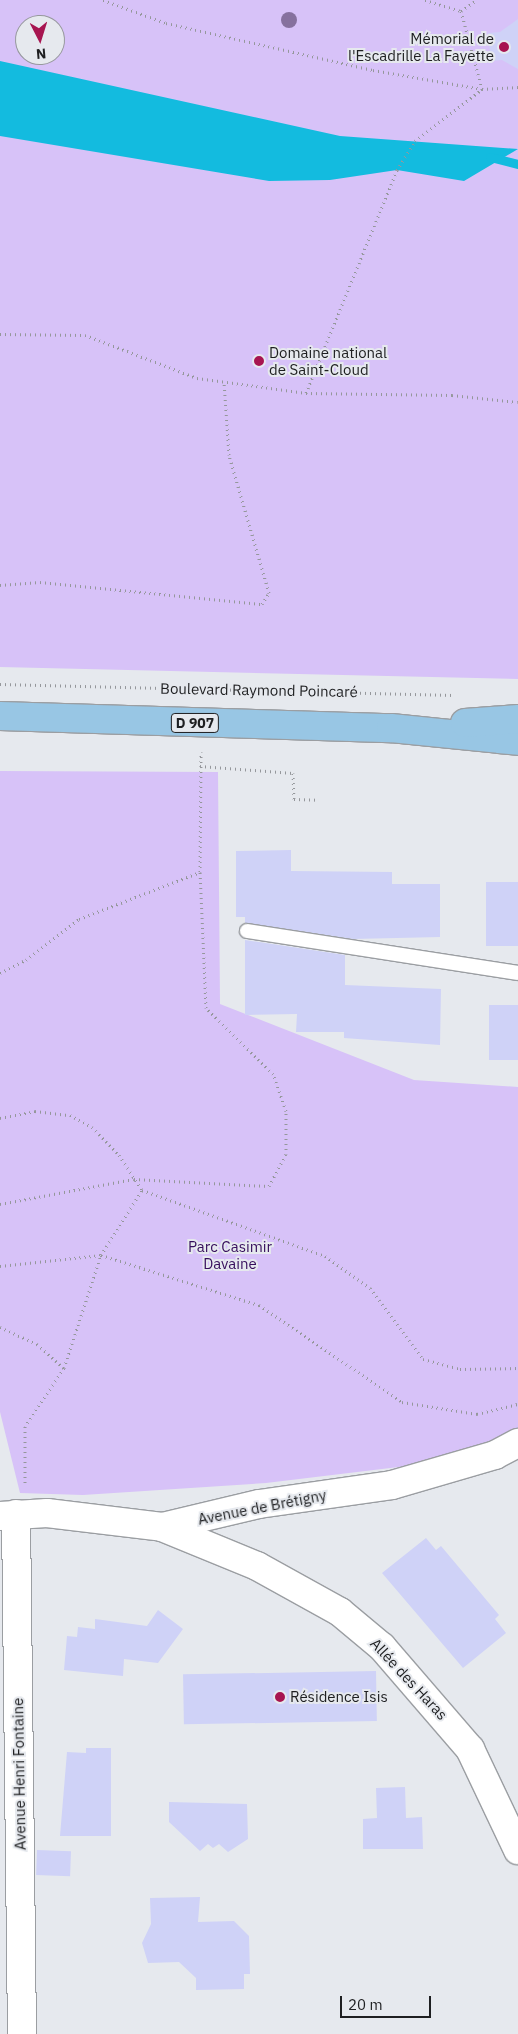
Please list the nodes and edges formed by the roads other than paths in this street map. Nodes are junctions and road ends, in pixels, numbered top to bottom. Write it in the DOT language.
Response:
graph roads {
  1 [pos="0,716"];
  2 [pos="518,719"];
  3 [pos="391,728"];
  4 [pos="518,741"];
  5 [pos="247,931"];
  6 [pos="518,973"];
  7 [pos="518,1443"];
  8 [pos="8,1515"];
  9 [pos="162,1527"];
  10 [pos="518,1850"];
  11 [pos="22,2034"];
  1 -- 3 [label="main road, D 907"];
  2 -- 3 [label="main road, D 907"];
  3 -- 4 [label="main road, D 907"];
  5 -- 6 [label="lane"];
  7 -- 9 [label="street, Avenue de Brétigny"];
  8 -- 9 [label="street, Avenue de Brétigny"];
  8 -- 11 [label="street, Avenue Henri Fontaine"];
  9 -- 10 [label="street, Allée des Haras"];
}
